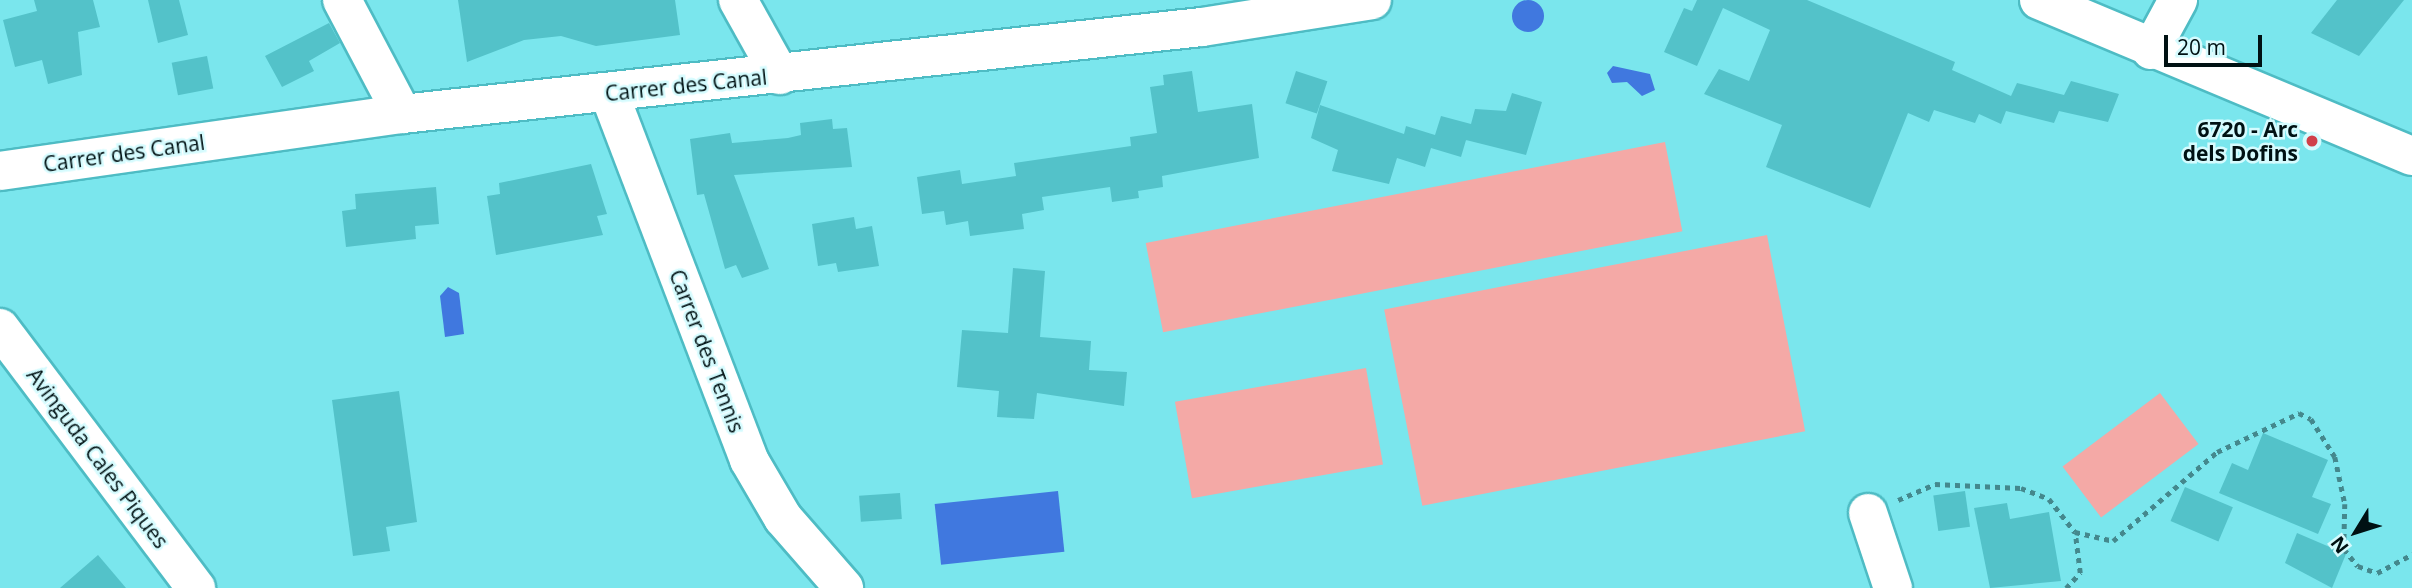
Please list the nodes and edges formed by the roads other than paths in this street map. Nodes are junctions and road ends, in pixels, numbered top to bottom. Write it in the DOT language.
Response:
graph roads {
  1 [pos="342,0"];
  2 [pos="738,0"];
  3 [pos="1373,0"];
  4 [pos="2039,0"];
  5 [pos="2178,0"];
  6 [pos="2151,50"];
  7 [pos="780,75"];
  8 [pos="609,93"];
  9 [pos="402,114"];
  10 [pos="2412,156"];
  11 [pos="0,171"];
  12 [pos="0,328"];
  13 [pos="1868,513"];
  14 [pos="196,588"];
  15 [pos="844,588"];
  16 [pos="1893,588"];
  1 -- 9 [label="street"];
  2 -- 7 [label="street"];
  3 -- 7 [label="street, Carrer des Canal"];
  4 -- 6 [label="street"];
  5 -- 6 [label="street"];
  6 -- 10 [label="street"];
  7 -- 8 [label="street, Carrer des Canal"];
  8 -- 9 [label="street, Carrer des Canal"];
  8 -- 15 [label="street, Carrer des Tennis"];
  9 -- 11 [label="street, Carrer des Canal"];
  12 -- 14 [label="street, Avinguda Cales Piques"];
  13 -- 16 [label="street"];
}
